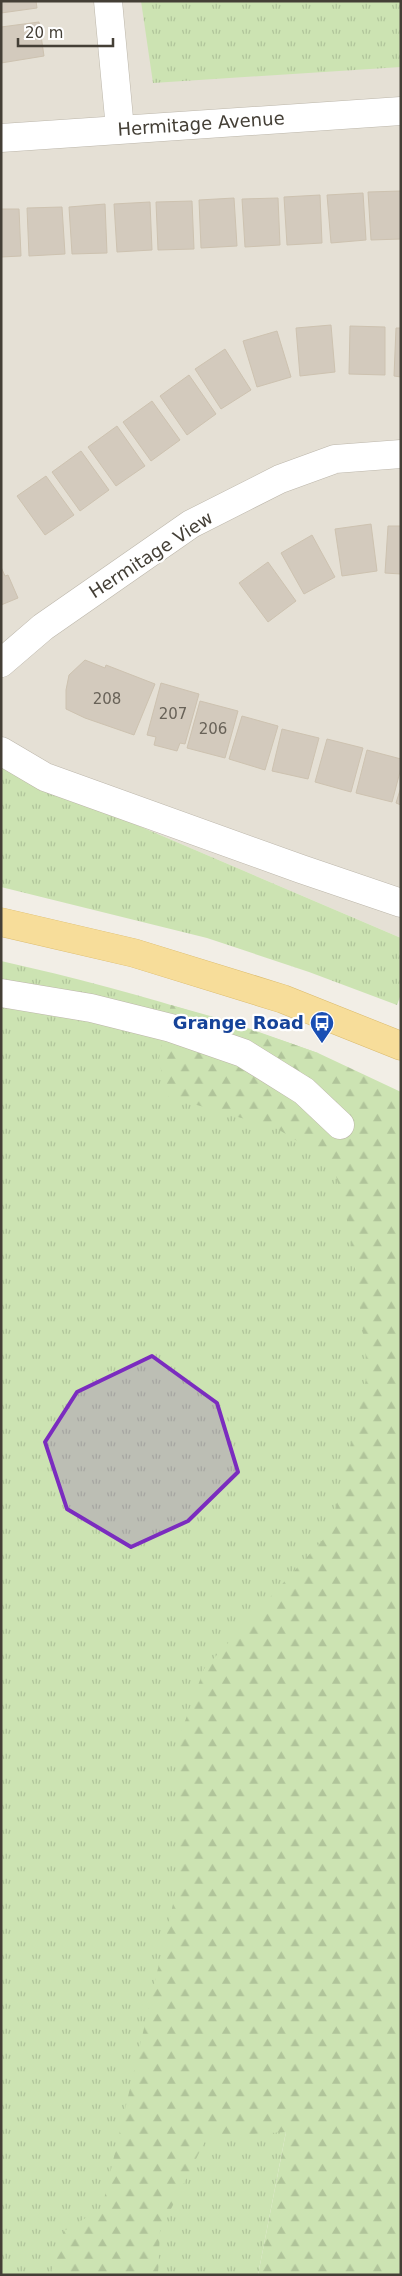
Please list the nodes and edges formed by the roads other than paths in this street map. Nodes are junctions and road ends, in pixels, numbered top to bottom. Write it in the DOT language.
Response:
graph roads {
  1 [pos="108,1"];
  2 [pos="401,111"];
  3 [pos="120,129"];
  4 [pos="1,138"];
  5 [pos="401,454"];
  6 [pos="1,663"];
  7 [pos="1,752"];
  8 [pos="401,903"];
  9 [pos="1,922"];
  10 [pos="1,993"];
  11 [pos="401,1046"];
  12 [pos="340,1125"];
  1 -- 3 [label="street"];
  2 -- 3 [label="street, Hermitage Avenue"];
  3 -- 4 [label="street, Hermitage Avenue"];
  5 -- 6 [label="street, Hermitage View"];
  7 -- 8 [label="street"];
  9 -- 11 [label="main road"];
  10 -- 12 [label="street"];
}
